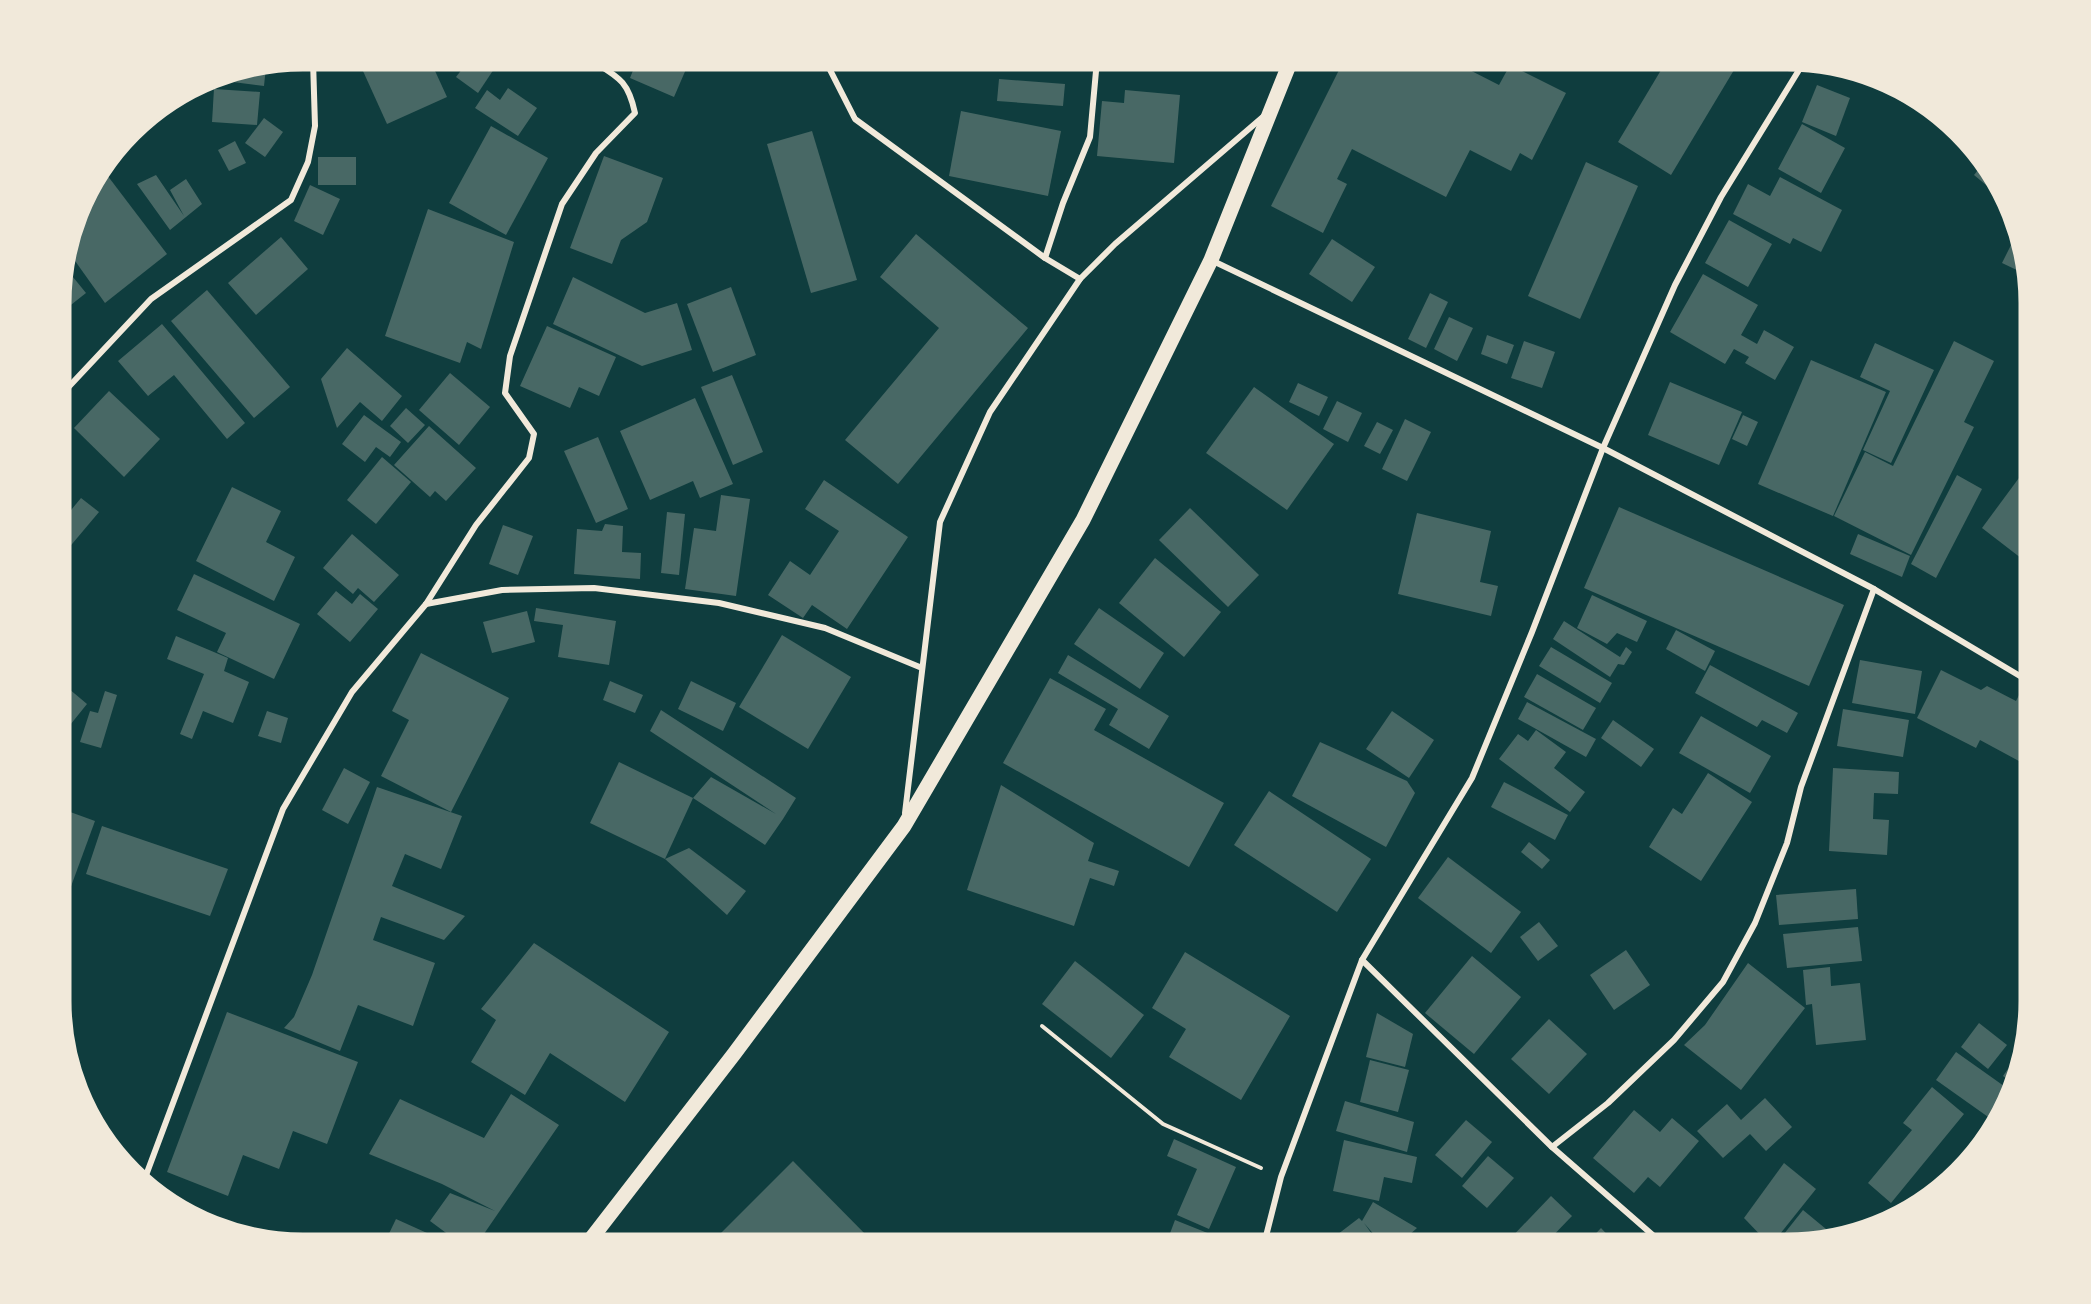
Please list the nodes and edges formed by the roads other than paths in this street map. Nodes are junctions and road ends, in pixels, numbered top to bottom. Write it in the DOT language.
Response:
graph roads {
  1 [pos="313,70"];
  2 [pos="607,70"];
  3 [pos="830,70"];
  4 [pos="1096,70"];
  5 [pos="1287,70"];
  6 [pos="1799,71"];
  7 [pos="1273,107"];
  8 [pos="1045,258"];
  9 [pos="1211,260"];
  10 [pos="1080,279"];
  11 [pos="70,385"];
  12 [pos="1603,448"];
  13 [pos="1874,589"];
  14 [pos="426,604"];
  15 [pos="922,668"];
  16 [pos="2020,675"];
  17 [pos="904,826"];
  18 [pos="1362,960"];
  19 [pos="1552,1147"];
  20 [pos="147,1173"];
  21 [pos="595,1234"];
  22 [pos="1267,1234"];
  23 [pos="1652,1234"];
  1 -- 11 [label="street"];
  2 -- 14 [label="street"];
  3 -- 8 [label="street"];
  4 -- 8 [label="street"];
  5 -- 7 [label="main road"];
  6 -- 12 [label="street"];
  7 -- 9 [label="main road"];
  7 -- 10 [label="street"];
  8 -- 10 [label="street"];
  9 -- 12 [label="street"];
  9 -- 17 [label="main road"];
  10 -- 15 [label="street"];
  12 -- 13 [label="street"];
  12 -- 18 [label="street"];
  13 -- 16 [label="street"];
  13 -- 19 [label="street"];
  14 -- 15 [label="street"];
  14 -- 20 [label="street"];
  15 -- 17 [label="street"];
  17 -- 21 [label="main road"];
  18 -- 19 [label="street"];
  18 -- 22 [label="street"];
  19 -- 23 [label="street"];
}
